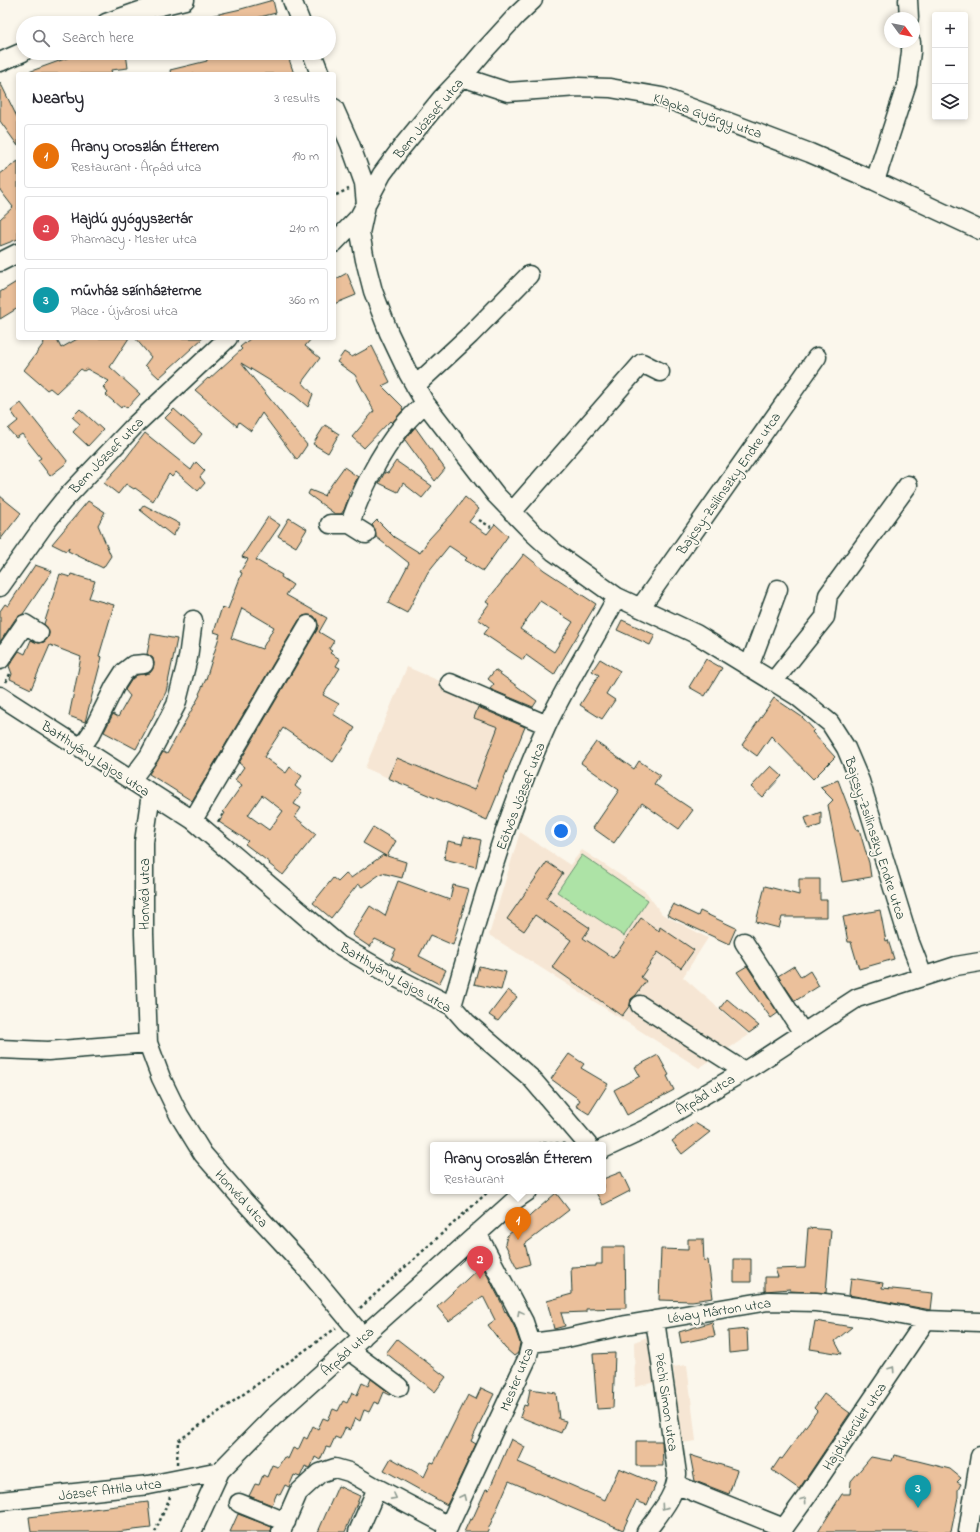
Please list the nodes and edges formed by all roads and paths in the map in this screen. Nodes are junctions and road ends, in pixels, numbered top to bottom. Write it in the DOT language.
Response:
graph roads {
  1 [pos="185,0"];
  2 [pos="292,0"];
  3 [pos="534,0"];
  4 [pos="908,0"];
  5 [pos="909,12"];
  6 [pos="126,16"];
  7 [pos="298,16"];
  8 [pos="911,48"];
  9 [pos="16,55"];
  10 [pos="315,60"];
  11 [pos="0,62"];
  12 [pos="319,72"];
  13 [pos="462,77"];
  14 [pos="336,115"];
  15 [pos="875,181"];
  16 [pos="349,189"];
  17 [pos="336,195"];
  18 [pos="366,206"];
  19 [pos="980,230"];
  20 [pos="336,241"];
  21 [pos="529,275"];
  22 [pos="226,340"];
  23 [pos="817,357"];
  24 [pos="660,372"];
  25 [pos="415,386"];
  26 [pos="425,403"];
  27 [pos="908,485"];
  28 [pos="512,512"];
  29 [pos="479,520"];
  30 [pos="330,524"];
  31 [pos="350,524"];
  32 [pos="491,527"];
  33 [pos="366,534"];
  34 [pos="0,587"];
  35 [pos="778,589"];
  36 [pos="618,597"];
  37 [pos="640,608"];
  38 [pos="193,620"];
  39 [pos="308,625"];
  40 [pos="39,632"];
  41 [pos="0,660"];
  42 [pos="144,664"];
  43 [pos="750,667"];
  44 [pos="773,682"];
  45 [pos="450,683"];
  46 [pos="0,696"];
  47 [pos="547,725"];
  48 [pos="81,748"];
  49 [pos="131,780"];
  50 [pos="151,793"];
  51 [pos="193,820"];
  52 [pos="744,942"];
  53 [pos="980,962"];
  54 [pos="923,976"];
  55 [pos="640,1005"];
  56 [pos="452,1006"];
  57 [pos="803,1033"];
  58 [pos="148,1043"];
  59 [pos="0,1049"];
  60 [pos="744,1071"];
  61 [pos="585,1142"];
  62 [pos="606,1148"];
  63 [pos="486,1194"];
  64 [pos="524,1194"];
  65 [pos="477,1233"];
  66 [pos="348,1319"];
  67 [pos="655,1320"];
  68 [pos="926,1320"];
  69 [pos="980,1322"];
  70 [pos="363,1337"];
  71 [pos="531,1343"];
  72 [pos="349,1350"];
  73 [pos="399,1387"];
  74 [pos="980,1456"];
  75 [pos="220,1471"];
  76 [pos="978,1478"];
  77 [pos="177,1480"];
  78 [pos="677,1484"];
  79 [pos="377,1488"];
  80 [pos="0,1501"];
  81 [pos="239,1503"];
  82 [pos="284,1527"];
  83 [pos="448,1529"];
  84 [pos="782,1530"];
  85 [pos="155,1532"];
  86 [pos="192,1532"];
  87 [pos="358,1532"];
  88 [pos="646,1532"];
  89 [pos="968,1532"];
  1 -- 6 [label="street"];
  2 -- 7 [label="street"];
  3 -- 13 [label="street, Bem József utca"];
  4 -- 5 [label="street"];
  8 -- 15 [label="street"];
  9 -- 11 [label="street"];
  10 -- 12 [label="street"];
  13 -- 15 [label="street, Klapka György utca"];
  13 -- 18 [label="street, Bem József utca"];
  14 -- 18 [label="street, Bajcsy-Zsilinszky Endre utca"];
  15 -- 19 [label="street, Klapka György utca"];
  16 -- 17 [label="path"];
  18 -- 20 [label="street, Bem József utca"];
  18 -- 25 [label="street, Bajcsy-Zsilinszky Endre utca"];
  21 -- 25 [label="street"];
  22 -- 34 [label="street, Bem József utca"];
  23 -- 37 [label="street, Bajcsy-Zsilinszky Endre utca"];
  24 -- 28 [label="street"];
  25 -- 26 [label="street, Bajcsy-Zsilinszky Endre utca"];
  26 -- 28 [label="street, Bajcsy-Zsilinszky Endre utca"];
  26 -- 31 [label="street"];
  27 -- 44 [label="street"];
  28 -- 36 [label="street, Bajcsy-Zsilinszky Endre utca"];
  29 -- 32 [label="path"];
  30 -- 31 [label="street"];
  31 -- 33 [label="street"];
  35 -- 43 [label="street"];
  36 -- 37 [label="street, Bajcsy-Zsilinszky Endre utca"];
  36 -- 47 [label="street, Eötvös József utca"];
  37 -- 43 [label="street, Bajcsy-Zsilinszky Endre utca"];
  38 -- 49 [label="street"];
  39 -- 51 [label="street"];
  40 -- 41 [label="street"];
  42 -- 48 [label="street"];
  43 -- 44 [label="street, Bajcsy-Zsilinszky Endre utca"];
  44 -- 54 [label="street, Bajcsy-Zsilinszky Endre utca"];
  45 -- 47 [label="street"];
  46 -- 48 [label="street, Batthyány Lajos utca"];
  47 -- 56 [label="street, Eötvös József utca"];
  48 -- 49 [label="street, Batthyány Lajos utca"];
  49 -- 50 [label="street, Batthyány Lajos utca"];
  50 -- 51 [label="street, Batthyány Lajos utca"];
  50 -- 58 [label="street, Honvéd utca"];
  51 -- 56 [label="street, Batthyány Lajos utca"];
  52 -- 57 [label="street"];
  53 -- 54 [label="street, Árpád utca"];
  54 -- 57 [label="street, Árpád utca"];
  55 -- 60 [label="street"];
  56 -- 61 [label="street, Batthyány Lajos utca"];
  57 -- 60 [label="street, Árpád utca"];
  58 -- 59 [label="street"];
  58 -- 66 [label="street, Honvéd utca"];
  60 -- 62 [label="street, Árpád utca"];
  63 -- 66 [label="path"];
  64 -- 65 [label="street, Árpád utca"];
  65 -- 70 [label="street, Árpád utca"];
  71 -- 65 [label="street, Mester utca, one-way"];
  66 -- 70 [label="street, Honvéd utca"];
  66 -- 77 [label="path"];
  67 -- 68 [label="street, Lévay Márton utca"];
  67 -- 71 [label="street, Lévay Márton utca"];
  67 -- 78 [label="street, Péchi Simon utca"];
  68 -- 69 [label="street, Lévay Márton utca"];
  84 -- 68 [label="street, Hajdúkerület utca, one-way"];
  70 -- 72 [label="street, Árpád utca"];
  83 -- 71 [label="street, Mester utca, one-way"];
  72 -- 73 [label="street"];
  72 -- 75 [label="street, Árpád utca"];
  74 -- 76 [label="street"];
  75 -- 77 [label="street, József Attila utca"];
  75 -- 86 [label="street, Árpád utca"];
  76 -- 89 [label="street"];
  77 -- 80 [label="street, József Attila utca"];
  77 -- 85 [label="path"];
  78 -- 84 [label="street"];
  78 -- 88 [label="street, one-way"];
  79 -- 82 [label="street, Mester utca"];
  79 -- 83 [label="street, Mester utca, one-way"];
  79 -- 87 [label="street"];
  81 -- 82 [label="street"];
}
